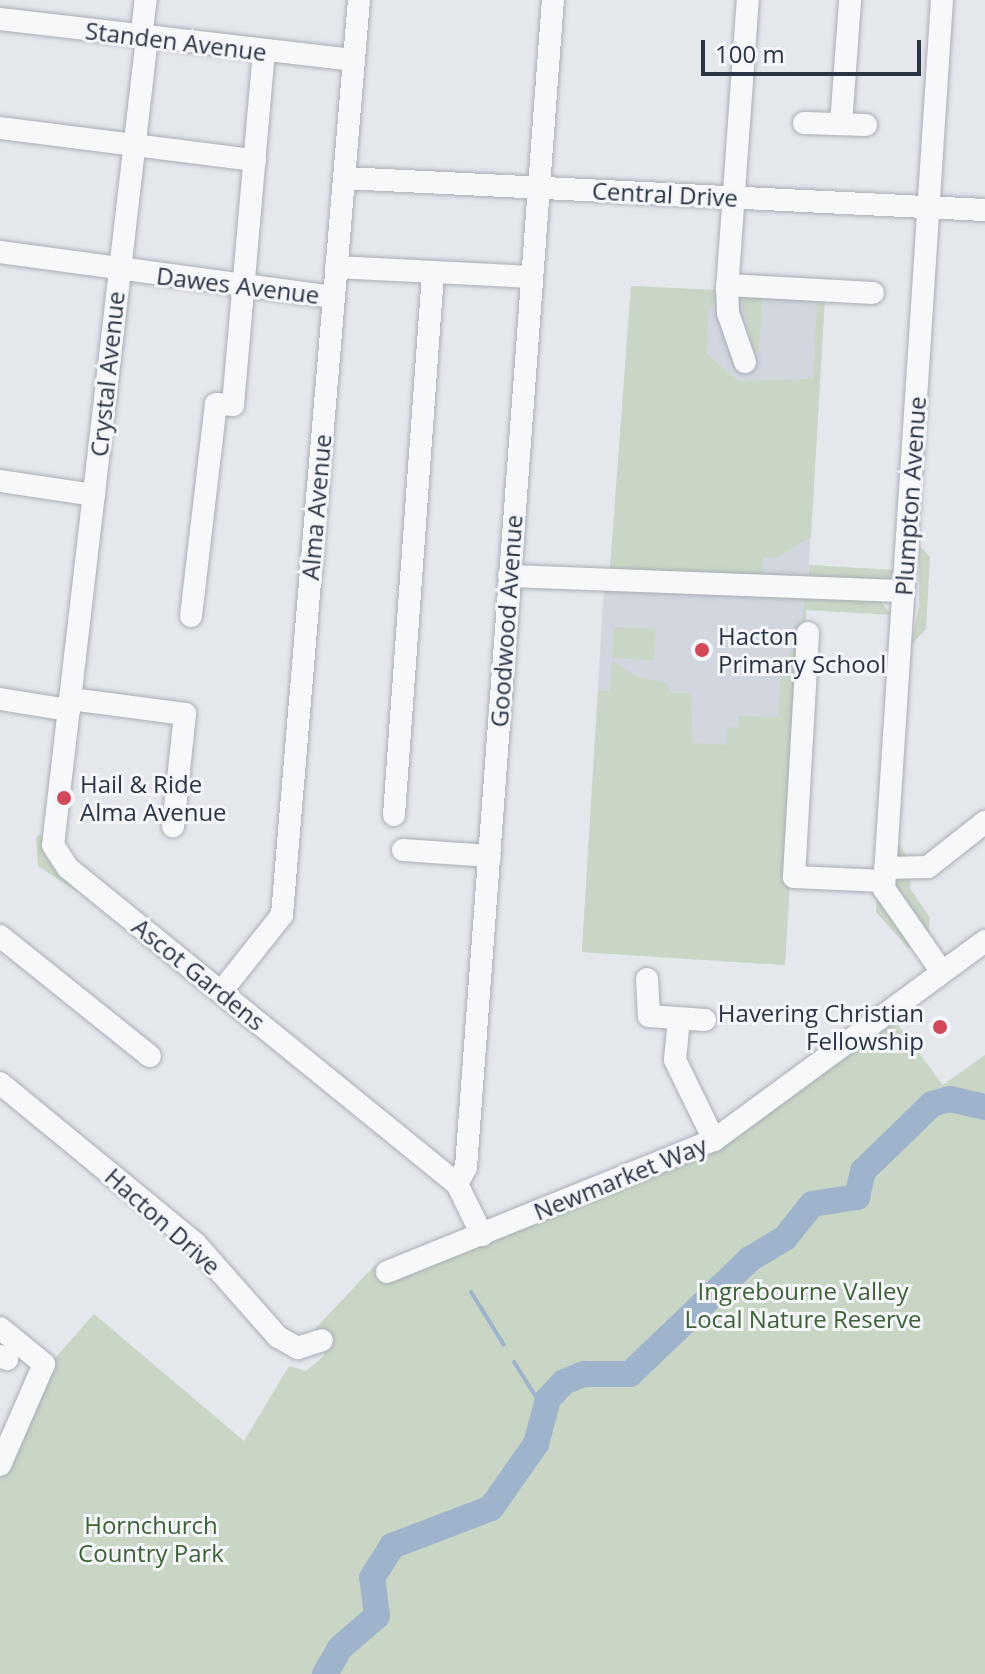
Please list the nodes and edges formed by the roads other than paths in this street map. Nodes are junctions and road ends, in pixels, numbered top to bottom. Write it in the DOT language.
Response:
graph roads {
  1 [pos="146,0"];
  2 [pos="359,0"];
  3 [pos="553,0"];
  4 [pos="748,0"];
  5 [pos="850,0"];
  6 [pos="942,0"];
  7 [pos="0,19"];
  8 [pos="144,38"];
  9 [pos="264,52"];
  10 [pos="353,60"];
  11 [pos="804,123"];
  12 [pos="841,124"];
  13 [pos="866,125"];
  14 [pos="0,128"];
  15 [pos="135,145"];
  16 [pos="255,160"];
  17 [pos="344,178"];
  18 [pos="539,188"];
  19 [pos="735,197"];
  20 [pos="930,207"];
  21 [pos="985,210"];
  22 [pos="0,252"];
  23 [pos="336,267"];
  24 [pos="118,269"];
  25 [pos="433,273"];
  26 [pos="532,277"];
  27 [pos="245,287"];
  28 [pos="727,288"];
  29 [pos="873,293"];
  30 [pos="333,297"];
  31 [pos="745,362"];
  32 [pos="0,481"];
  33 [pos="94,495"];
  34 [pos="509,576"];
  35 [pos="903,591"];
  36 [pos="191,616"];
  37 [pos="808,633"];
  38 [pos="0,699"];
  39 [pos="70,704"];
  40 [pos="394,815"];
  41 [pos="985,822"];
  42 [pos="173,826"];
  43 [pos="403,850"];
  44 [pos="490,856"];
  45 [pos="884,875"];
  46 [pos="0,936"];
  47 [pos="985,941"];
  48 [pos="942,972"];
  49 [pos="647,979"];
  50 [pos="221,992"];
  51 [pos="679,1019"];
  52 [pos="705,1020"];
  53 [pos="150,1056"];
  54 [pos="0,1083"];
  55 [pos="714,1140"];
  56 [pos="457,1184"];
  57 [pos="482,1235"];
  58 [pos="387,1272"];
  59 [pos="0,1328"];
  60 [pos="322,1340"];
  61 [pos="0,1465"];
  1 -- 8 [label="street, Crystal Avenue"];
  2 -- 10 [label="street, Alma Avenue"];
  3 -- 18 [label="street, Goodwood Avenue"];
  4 -- 19 [label="street"];
  5 -- 12 [label="street"];
  6 -- 20 [label="street, Plumpton Avenue"];
  7 -- 8 [label="street, Standen Avenue"];
  8 -- 9 [label="street, Standen Avenue"];
  8 -- 15 [label="street, Crystal Avenue"];
  9 -- 10 [label="street, Standen Avenue"];
  9 -- 16 [label="street"];
  10 -- 17 [label="street, Alma Avenue"];
  11 -- 12 [label="street"];
  12 -- 13 [label="street"];
  14 -- 15 [label="street"];
  15 -- 16 [label="street"];
  15 -- 24 [label="street, Crystal Avenue"];
  16 -- 27 [label="street"];
  17 -- 18 [label="street, Central Drive"];
  17 -- 23 [label="street, Alma Avenue"];
  18 -- 19 [label="street, Central Drive"];
  18 -- 26 [label="street, Goodwood Avenue"];
  19 -- 20 [label="street, Central Drive"];
  19 -- 28 [label="street"];
  20 -- 21 [label="street, Central Drive"];
  20 -- 35 [label="street, Plumpton Avenue"];
  22 -- 24 [label="street, Dawes Avenue"];
  23 -- 25 [label="street"];
  23 -- 30 [label="street, Alma Avenue"];
  24 -- 27 [label="street, Dawes Avenue"];
  24 -- 33 [label="street, Crystal Avenue"];
  25 -- 26 [label="street"];
  25 -- 40 [label="street"];
  26 -- 34 [label="street, Goodwood Avenue"];
  27 -- 30 [label="street, Dawes Avenue"];
  27 -- 36 [label="street"];
  28 -- 29 [label="street"];
  28 -- 31 [label="street"];
  30 -- 50 [label="street, Alma Avenue"];
  32 -- 33 [label="street"];
  33 -- 39 [label="street, Crystal Avenue"];
  34 -- 35 [label="street"];
  34 -- 44 [label="street, Goodwood Avenue"];
  35 -- 45 [label="street, Plumpton Avenue"];
  37 -- 45 [label="street"];
  38 -- 39 [label="street"];
  39 -- 42 [label="street"];
  39 -- 50 [label="street, Ascot Gardens"];
  41 -- 45 [label="street"];
  43 -- 44 [label="street"];
  44 -- 56 [label="street, Goodwood Avenue"];
  45 -- 48 [label="street, Plumpton Avenue"];
  46 -- 53 [label="street"];
  47 -- 48 [label="street, Newmarket Way"];
  48 -- 55 [label="street, Newmarket Way"];
  49 -- 51 [label="street"];
  50 -- 56 [label="street, Ascot Gardens"];
  51 -- 52 [label="street"];
  51 -- 55 [label="street"];
  54 -- 60 [label="street, Hacton Drive"];
  55 -- 57 [label="street, Newmarket Way"];
  56 -- 57 [label="street"];
  57 -- 58 [label="street, Newmarket Way"];
  59 -- 61 [label="street"];
}
